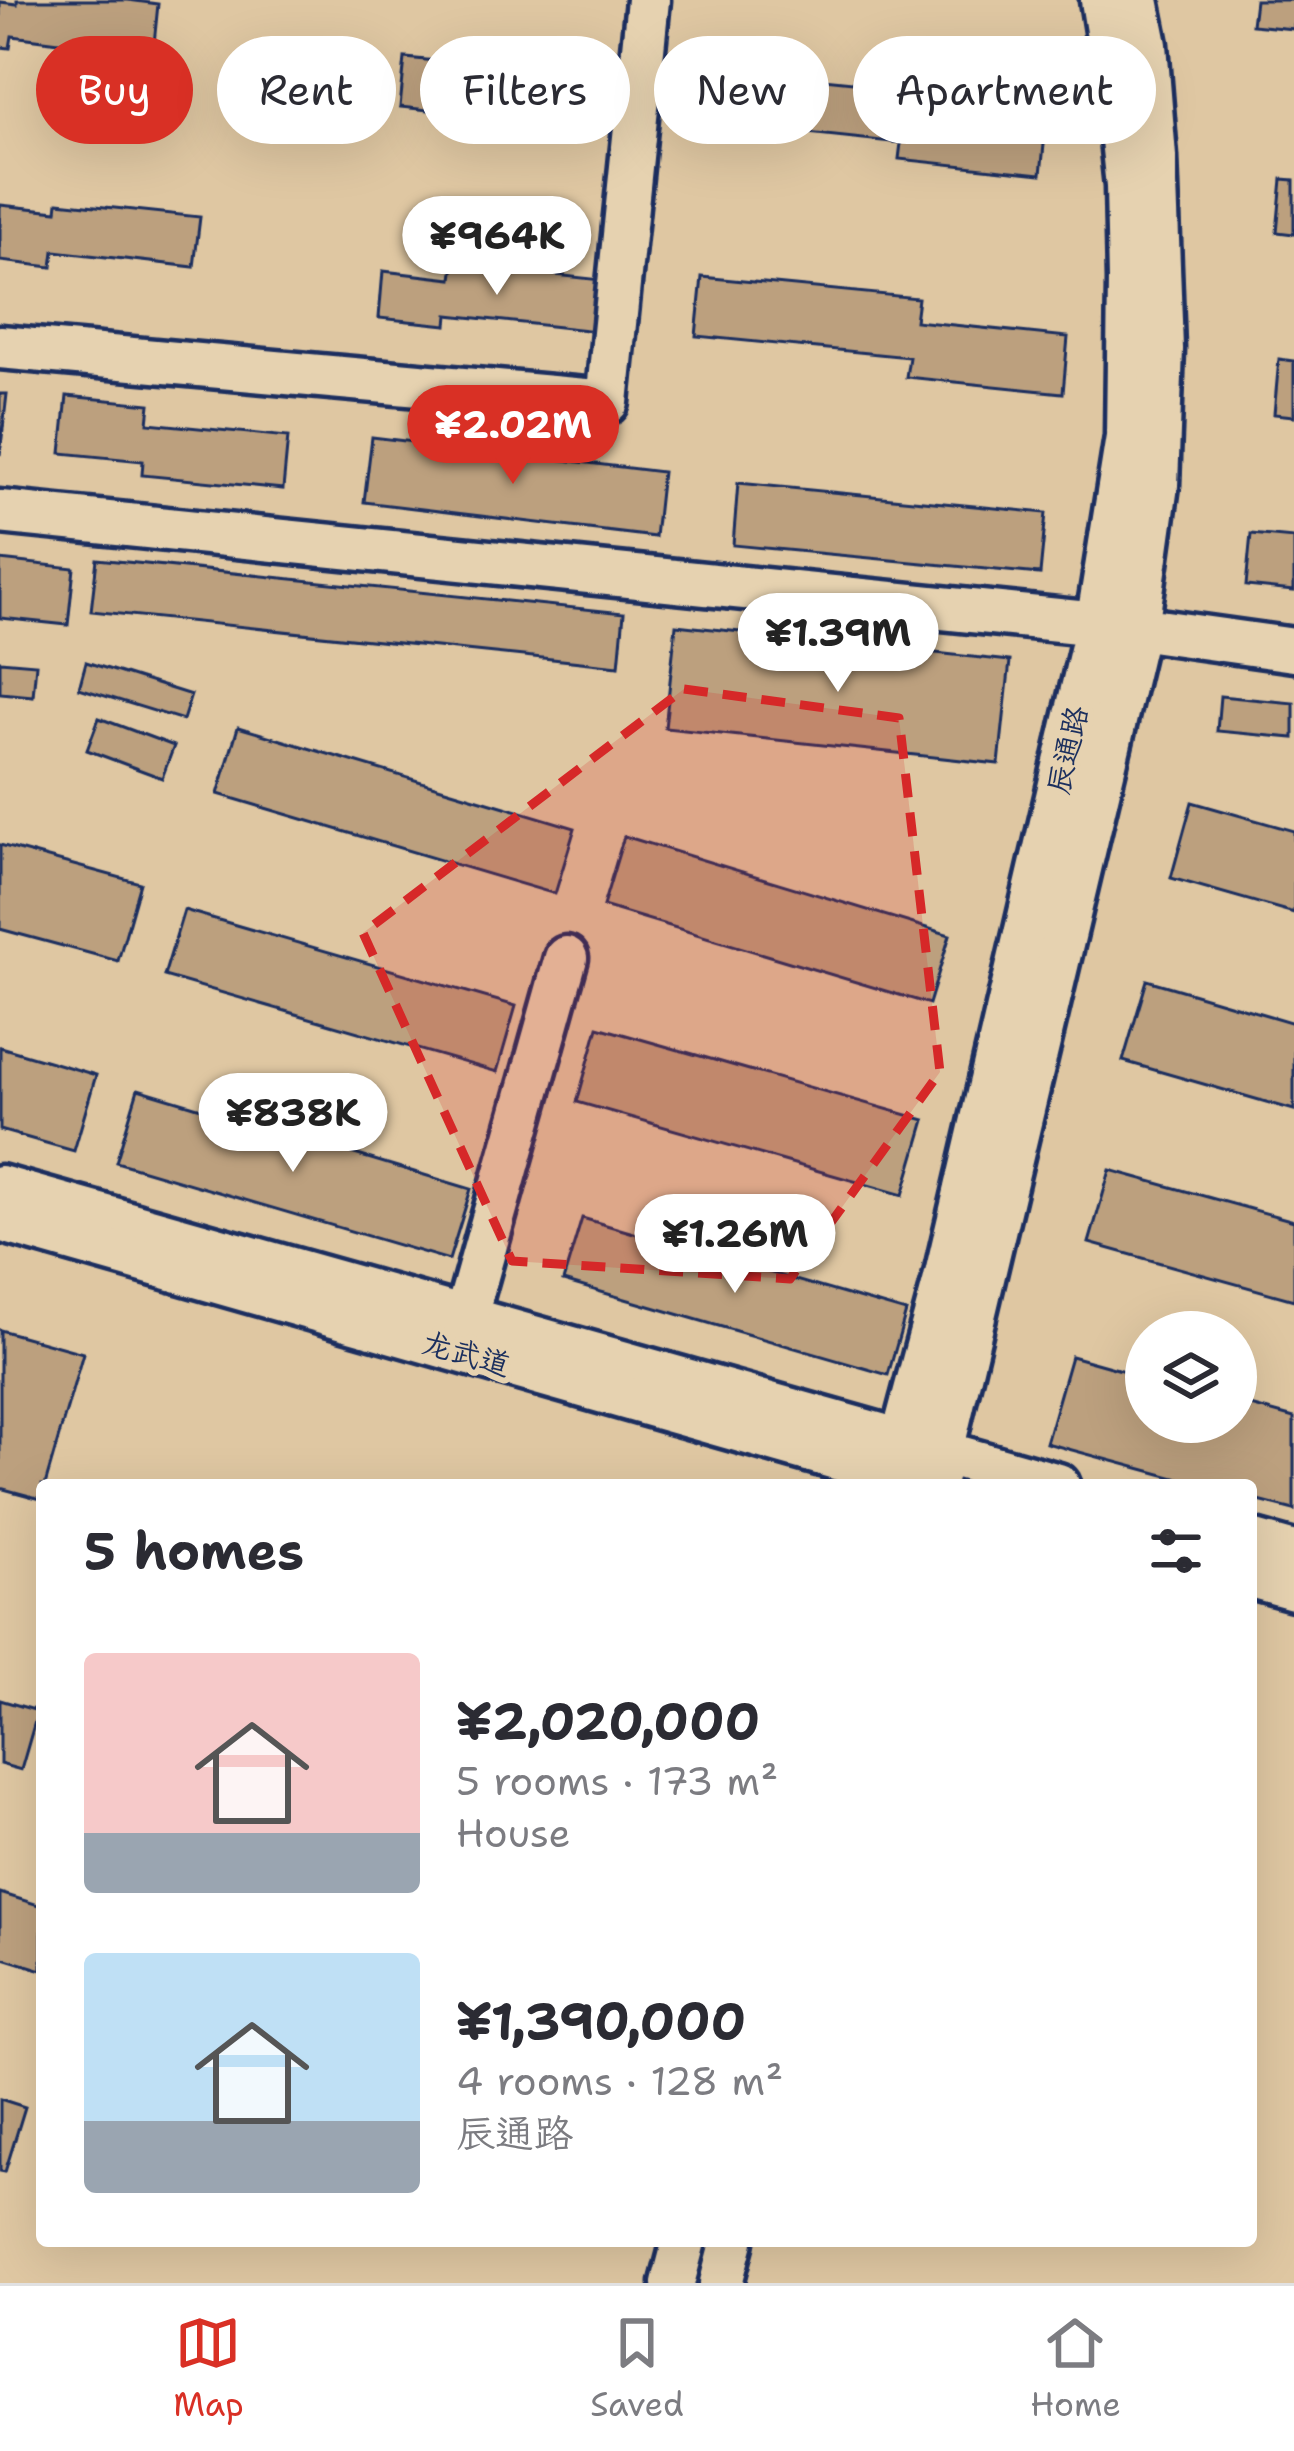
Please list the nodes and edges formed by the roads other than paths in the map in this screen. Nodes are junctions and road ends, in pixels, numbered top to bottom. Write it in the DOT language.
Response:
graph roads {
  1 [pos="648,0"];
  2 [pos="1102,0"];
  3 [pos="1137,0"];
  4 [pos="0,347"];
  5 [pos="0,512"];
  6 [pos="1117,627"];
  7 [pos="1294,650"];
  8 [pos="566,958"];
  9 [pos="0,1187"];
  10 [pos="0,1220"];
  11 [pos="461,1334"];
  12 [pos="915,1470"];
  13 [pos="1001,1479"];
  14 [pos="1257,1542"];
  15 [pos="1294,1553"];
  16 [pos="1257,1578"];
  17 [pos="1294,1588"];
  18 [pos="682,2247"];
  19 [pos="730,2247"];
  20 [pos="673,2283"];
  21 [pos="721,2283"];
  1 -- 4 [label="street"];
  2 -- 6 [label="street, 辰通路"];
  3 -- 6 [label="street, 辰通路"];
  5 -- 6 [label="street"];
  6 -- 7 [label="street"];
  6 -- 12 [label="street, 辰通路"];
  8 -- 11 [label="street"];
  9 -- 11 [label="street"];
  10 -- 11 [label="street, 龙武道"];
  11 -- 12 [label="street, 龙武道"];
  12 -- 13 [label="street, 龙武道"];
  14 -- 15 [label="street"];
  16 -- 17 [label="street"];
  18 -- 20 [label="street"];
  19 -- 21 [label="street"];
}
